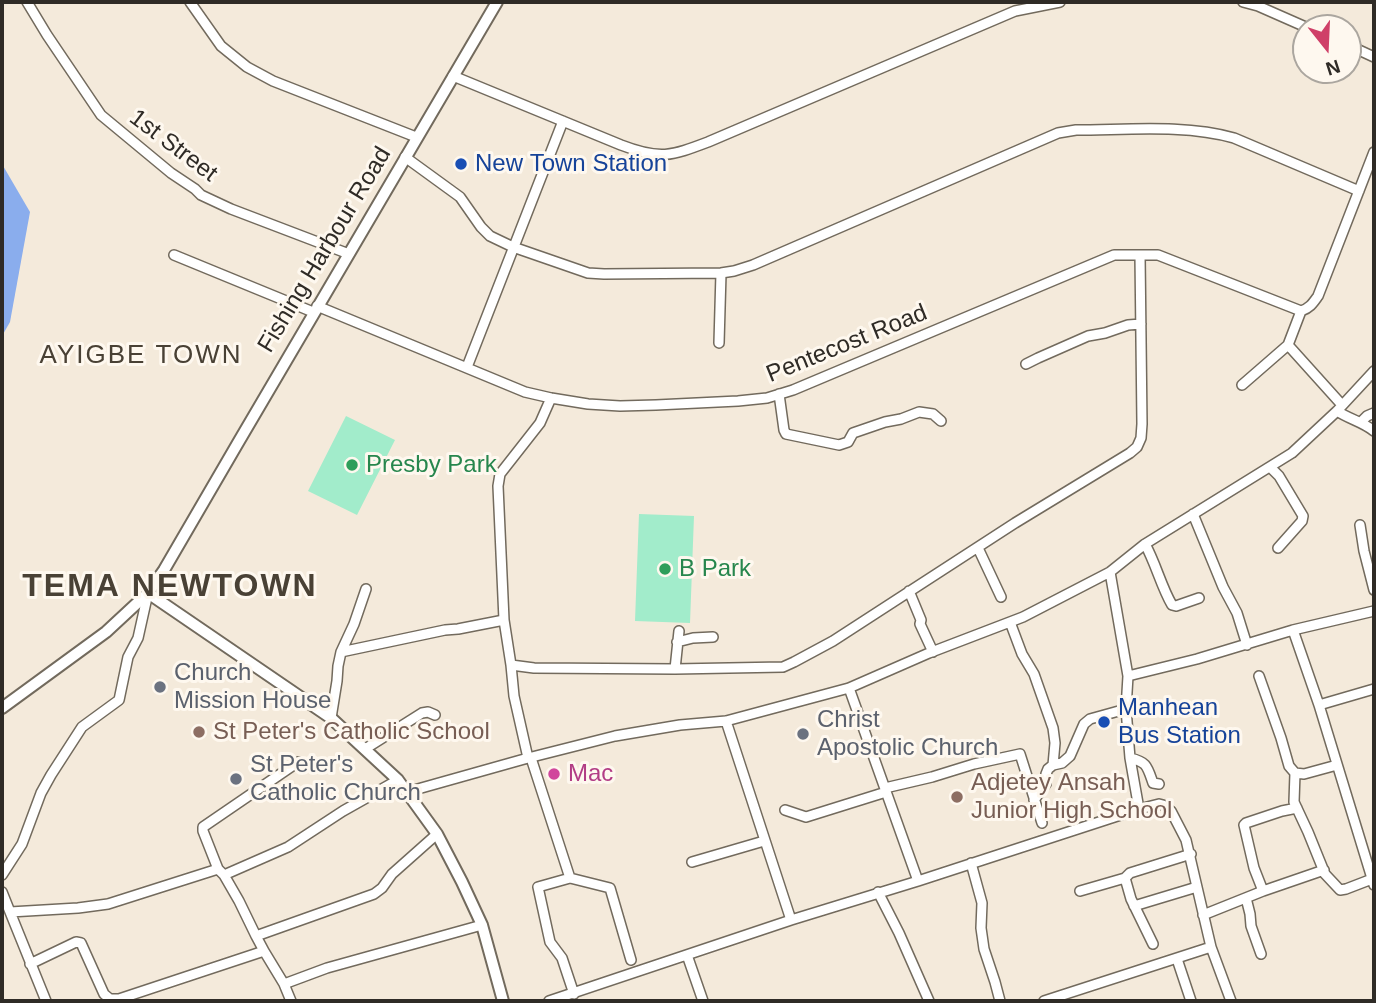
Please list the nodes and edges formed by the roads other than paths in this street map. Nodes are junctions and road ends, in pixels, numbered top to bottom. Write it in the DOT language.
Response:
graph roads {
  1 [pos="27,2"];
  2 [pos="190,2"];
  3 [pos="497,2"];
  4 [pos="1060,2"];
  5 [pos="1243,2"];
  6 [pos="1013,6"];
  7 [pos="1292,21"];
  8 [pos="453,76"];
  9 [pos="563,121"];
  10 [pos="416,137"];
  11 [pos="1374,152"];
  12 [pos="405,157"];
  13 [pos="1359,191"];
  14 [pos="513,247"];
  15 [pos="349,254"];
  16 [pos="174,255"];
  17 [pos="1140,255"];
  18 [pos="721,273"];
  19 [pos="315,309"];
  20 [pos="1301,310"];
  21 [pos="1141,324"];
  22 [pos="719,343"];
  23 [pos="1288,345"];
  24 [pos="1026,364"];
  25 [pos="467,366"];
  26 [pos="1374,371"];
  27 [pos="1242,385"];
  28 [pos="779,394"];
  29 [pos="551,398"];
  30 [pos="1339,408"];
  31 [pos="1374,413"];
  32 [pos="941,421"];
  33 [pos="1361,422"];
  34 [pos="1374,431"];
  35 [pos="1270,467"];
  36 [pos="1193,514"];
  37 [pos="1360,525"];
  38 [pos="1145,544"];
  39 [pos="978,548"];
  40 [pos="1278,548"];
  41 [pos="1374,548"];
  42 [pos="1364,551"];
  43 [pos="1110,572"];
  44 [pos="366,589"];
  45 [pos="1374,590"];
  46 [pos="909,592"];
  47 [pos="148,593"];
  48 [pos="1002,597"];
  49 [pos="1199,598"];
  50 [pos="1374,611"];
  51 [pos="504,620"];
  52 [pos="1010,622"];
  53 [pos="1293,630"];
  54 [pos="678,631"];
  55 [pos="713,636"];
  56 [pos="677,642"];
  57 [pos="1247,645"];
  58 [pos="341,652"];
  59 [pos="933,652"];
  60 [pos="511,665"];
  61 [pos="675,669"];
  62 [pos="1259,676"];
  63 [pos="1128,677"];
  64 [pos="849,688"];
  65 [pos="1374,689"];
  66 [pos="1319,705"];
  67 [pos="2,708"];
  68 [pos="1126,709"];
  69 [pos="435,715"];
  70 [pos="331,718"];
  71 [pos="726,722"];
  72 [pos="365,749"];
  73 [pos="530,758"];
  74 [pos="1129,758"];
  75 [pos="298,762"];
  76 [pos="1053,765"];
  77 [pos="1338,765"];
  78 [pos="1295,773"];
  79 [pos="398,780"];
  80 [pos="1159,784"];
  81 [pos="885,790"];
  82 [pos="408,793"];
  83 [pos="1034,800"];
  84 [pos="1297,808"];
  85 [pos="1139,809"];
  86 [pos="785,810"];
  87 [pos="1042,823"];
  88 [pos="437,834"];
  89 [pos="764,841"];
  90 [pos="1191,854"];
  91 [pos="692,862"];
  92 [pos="971,863"];
  93 [pos="1324,870"];
  94 [pos="221,872"];
  95 [pos="2,875"];
  96 [pos="570,878"];
  97 [pos="1125,878"];
  98 [pos="918,881"];
  99 [pos="1373,882"];
  100 [pos="1197,887"];
  101 [pos="1080,891"];
  102 [pos="1263,891"];
  103 [pos="878,892"];
  104 [pos="1246,898"];
  105 [pos="3,899"];
  106 [pos="1134,906"];
  107 [pos="10,912"];
  108 [pos="1203,915"];
  109 [pos="791,920"];
  110 [pos="482,925"];
  111 [pos="256,936"];
  112 [pos="1153,944"];
  113 [pos="1211,947"];
  114 [pos="264,951"];
  115 [pos="1261,954"];
  116 [pos="687,955"];
  117 [pos="1177,959"];
  118 [pos="631,960"];
  119 [pos="30,964"];
  120 [pos="284,984"];
  121 [pos="578,996"];
  122 [pos="46,1001"];
  123 [pos="291,1001"];
  124 [pos="503,1001"];
  125 [pos="549,1001"];
  126 [pos="703,1001"];
  127 [pos="929,1001"];
  128 [pos="1000,1001"];
  129 [pos="1044,1001"];
  130 [pos="1191,1001"];
  131 [pos="1231,1001"];
  1 -- 15 [label="street, 1st Street"];
  2 -- 10 [label="street"];
  3 -- 8 [label="street, Fishing Harbour Road"];
  4 -- 6 [label="street"];
  5 -- 7 [label="street"];
  6 -- 9 [label="street"];
  8 -- 9 [label="street"];
  8 -- 10 [label="street, Fishing Harbour Road"];
  9 -- 14 [label="street"];
  10 -- 12 [label="street, Fishing Harbour Road"];
  11 -- 13 [label="street"];
  12 -- 14 [label="street"];
  12 -- 15 [label="street, Fishing Harbour Road"];
  13 -- 18 [label="street"];
  13 -- 20 [label="street"];
  14 -- 18 [label="street"];
  14 -- 25 [label="street"];
  15 -- 19 [label="street, Fishing Harbour Road"];
  16 -- 19 [label="street, Pentecost Road"];
  17 -- 20 [label="street, Pentecost Road"];
  17 -- 21 [label="street"];
  17 -- 28 [label="street, Pentecost Road"];
  18 -- 22 [label="street"];
  19 -- 25 [label="street, Pentecost Road"];
  19 -- 47 [label="street, Fishing Harbour Road"];
  20 -- 23 [label="street"];
  21 -- 24 [label="street"];
  21 -- 39 [label="street"];
  23 -- 27 [label="street"];
  23 -- 30 [label="street"];
  25 -- 29 [label="street, Pentecost Road"];
  26 -- 30 [label="street"];
  28 -- 29 [label="street, Pentecost Road"];
  28 -- 32 [label="street"];
  29 -- 51 [label="street"];
  30 -- 33 [label="street"];
  30 -- 35 [label="street"];
  31 -- 33 [label="street"];
  33 -- 34 [label="street"];
  35 -- 36 [label="street"];
  35 -- 40 [label="street"];
  36 -- 38 [label="street"];
  36 -- 57 [label="street"];
  37 -- 42 [label="street"];
  38 -- 43 [label="street"];
  38 -- 49 [label="street"];
  39 -- 46 [label="street"];
  39 -- 48 [label="street"];
  41 -- 42 [label="street"];
  42 -- 45 [label="street"];
  43 -- 52 [label="street"];
  43 -- 63 [label="street"];
  44 -- 58 [label="street"];
  46 -- 59 [label="street"];
  46 -- 61 [label="street"];
  47 -- 67 [label="street, Fishing Harbour Road"];
  47 -- 70 [label="street"];
  47 -- 95 [label="street"];
  50 -- 53 [label="street"];
  51 -- 58 [label="street"];
  51 -- 60 [label="street"];
  52 -- 59 [label="street"];
  52 -- 76 [label="street"];
  53 -- 57 [label="street"];
  53 -- 66 [label="street"];
  54 -- 56 [label="street"];
  55 -- 56 [label="street"];
  56 -- 61 [label="street"];
  57 -- 63 [label="street"];
  58 -- 70 [label="street"];
  59 -- 64 [label="street"];
  60 -- 61 [label="street"];
  60 -- 73 [label="street"];
  62 -- 78 [label="street"];
  63 -- 68 [label="street"];
  64 -- 71 [label="street"];
  64 -- 81 [label="street"];
  65 -- 66 [label="street"];
  66 -- 77 [label="street"];
  68 -- 74 [label="street"];
  68 -- 76 [label="street"];
  69 -- 72 [label="street"];
  70 -- 72 [label="street"];
  71 -- 73 [label="street"];
  71 -- 89 [label="street"];
  72 -- 79 [label="street"];
  73 -- 82 [label="street"];
  73 -- 96 [label="street"];
  74 -- 80 [label="street"];
  74 -- 85 [label="street"];
  75 -- 94 [label="street"];
  76 -- 83 [label="street"];
  77 -- 78 [label="street"];
  77 -- 99 [label="street"];
  78 -- 84 [label="street"];
  79 -- 82 [label="street"];
  79 -- 94 [label="street"];
  81 -- 83 [label="street"];
  81 -- 86 [label="street"];
  81 -- 98 [label="street"];
  82 -- 88 [label="street"];
  83 -- 87 [label="street"];
  84 -- 93 [label="street"];
  84 -- 102 [label="street"];
  85 -- 90 [label="street"];
  85 -- 92 [label="street"];
  88 -- 110 [label="street"];
  88 -- 111 [label="street"];
  89 -- 91 [label="street"];
  89 -- 109 [label="street"];
  90 -- 97 [label="street"];
  90 -- 100 [label="street"];
  92 -- 98 [label="street"];
  92 -- 128 [label="street"];
  93 -- 99 [label="street"];
  93 -- 102 [label="street"];
  94 -- 107 [label="street"];
  94 -- 111 [label="street"];
  96 -- 118 [label="street"];
  96 -- 121 [label="street"];
  97 -- 101 [label="street"];
  97 -- 106 [label="street"];
  98 -- 103 [label="street"];
  100 -- 106 [label="street"];
  100 -- 108 [label="street"];
  102 -- 104 [label="street"];
  103 -- 109 [label="street"];
  103 -- 127 [label="street"];
  104 -- 108 [label="street"];
  104 -- 115 [label="street"];
  105 -- 107 [label="street"];
  106 -- 112 [label="street"];
  107 -- 119 [label="street"];
  108 -- 113 [label="street"];
  109 -- 116 [label="street"];
  110 -- 120 [label="street"];
  110 -- 124 [label="street"];
  111 -- 114 [label="street"];
  113 -- 117 [label="street"];
  113 -- 131 [label="street"];
  114 -- 119 [label="street"];
  114 -- 120 [label="street"];
  116 -- 121 [label="street"];
  116 -- 126 [label="street"];
  117 -- 129 [label="street"];
  117 -- 130 [label="street"];
  119 -- 122 [label="street"];
  120 -- 123 [label="street"];
  121 -- 125 [label="street"];
}
